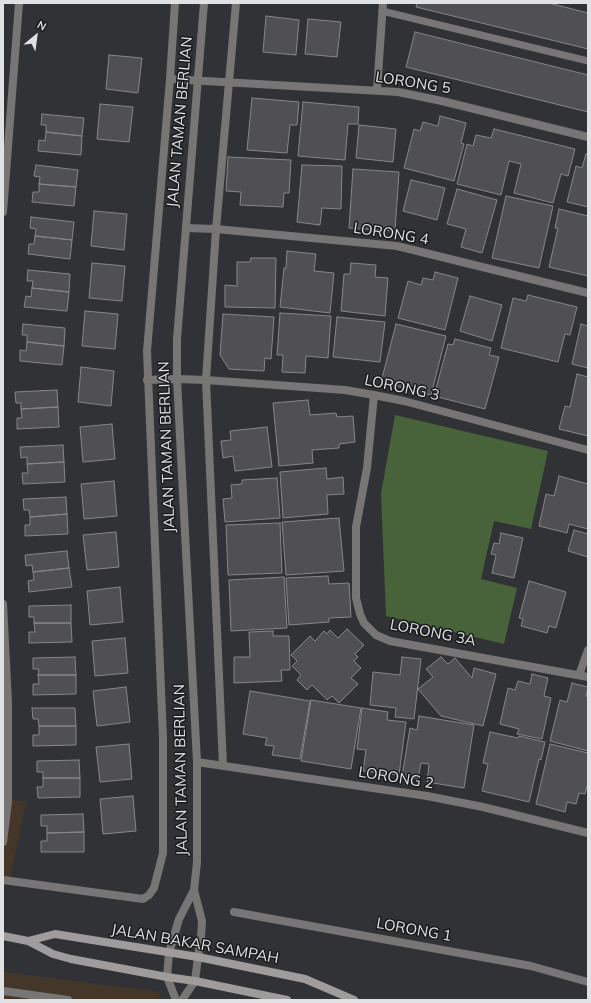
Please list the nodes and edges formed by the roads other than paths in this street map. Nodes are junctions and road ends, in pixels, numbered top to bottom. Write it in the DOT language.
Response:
graph roads {
  1 [pos="19,3"];
  2 [pos="175,3"];
  3 [pos="204,3"];
  4 [pos="236,3"];
  5 [pos="382,7"];
  6 [pos="588,61"];
  7 [pos="170,79"];
  8 [pos="198,80"];
  9 [pos="229,82"];
  10 [pos="377,90"];
  11 [pos="588,137"];
  12 [pos="3,212"];
  13 [pos="186,228"];
  14 [pos="216,228"];
  15 [pos="588,293"];
  16 [pos="177,379"];
  17 [pos="147,380"];
  18 [pos="206,380"];
  19 [pos="374,395"];
  20 [pos="588,450"];
  21 [pos="3,604"];
  22 [pos="588,650"];
  23 [pos="579,675"];
  24 [pos="588,677"];
  25 [pos="5,702"];
  26 [pos="197,762"];
  27 [pos="223,766"];
  28 [pos="5,802"];
  29 [pos="588,833"];
  30 [pos="3,842"];
  31 [pos="3,880"];
  32 [pos="194,890"];
  33 [pos="234,912"];
  34 [pos="3,936"];
  35 [pos="28,941"];
  36 [pos="169,953"];
  37 [pos="198,957"];
  38 [pos="168,977"];
  39 [pos="195,981"];
  40 [pos="588,982"];
  41 [pos="3,991"];
  42 [pos="68,1000"];
  43 [pos="176,1000"];
  44 [pos="182,1000"];
  45 [pos="287,1000"];
  46 [pos="354,1000"];
  1 -- 12 [label="street"];
  2 -- 7 [label="street"];
  3 -- 8 [label="street, JALAN TAMAN BERLIAN"];
  4 -- 9 [label="street"];
  5 -- 6 [label="lane"];
  5 -- 10 [label="street"];
  7 -- 8 [label="street, LORONG 5"];
  7 -- 17 [label="street"];
  8 -- 9 [label="street, LORONG 5"];
  8 -- 13 [label="street, JALAN TAMAN BERLIAN"];
  9 -- 10 [label="street, LORONG 5"];
  9 -- 14 [label="street"];
  10 -- 11 [label="street, LORONG 5"];
  13 -- 14 [label="street, LORONG 4"];
  13 -- 16 [label="street, JALAN TAMAN BERLIAN"];
  14 -- 15 [label="street, LORONG 4"];
  14 -- 18 [label="street"];
  16 -- 17 [label="street, LORONG 3"];
  16 -- 18 [label="street, LORONG 3"];
  16 -- 26 [label="street, JALAN TAMAN BERLIAN"];
  17 -- 31 [label="street"];
  18 -- 19 [label="street, LORONG 3"];
  18 -- 27 [label="street"];
  19 -- 20 [label="street, LORONG 3"];
  19 -- 23 [label="street, LORONG 3A"];
  21 -- 25 [label="street"];
  22 -- 23 [label="street"];
  23 -- 24 [label="street, LORONG 3A"];
  25 -- 28 [label="street"];
  26 -- 27 [label="street, LORONG 2"];
  26 -- 32 [label="street, JALAN TAMAN BERLIAN"];
  27 -- 29 [label="street, LORONG 2"];
  28 -- 30 [label="street"];
  32 -- 36 [label="street"];
  32 -- 37 [label="street"];
  33 -- 40 [label="street, LORONG 1"];
  34 -- 35 [label="main road, JALAN BAKAR SAMPAH"];
  35 -- 36 [label="main road, JALAN BAKAR SAMPAH"];
  35 -- 38 [label="main road, JALAN BAKAR SAMPAH"];
  36 -- 37 [label="main road, JALAN BAKAR SAMPAH"];
  36 -- 38 [label="street"];
  37 -- 39 [label="street"];
  37 -- 46 [label="main road, JALAN BAKAR SAMPAH"];
  38 -- 39 [label="main road, JALAN BAKAR SAMPAH"];
  38 -- 43 [label="street"];
  39 -- 44 [label="street"];
  39 -- 45 [label="main road, JALAN BAKAR SAMPAH"];
  41 -- 42 [label="street"];
}
